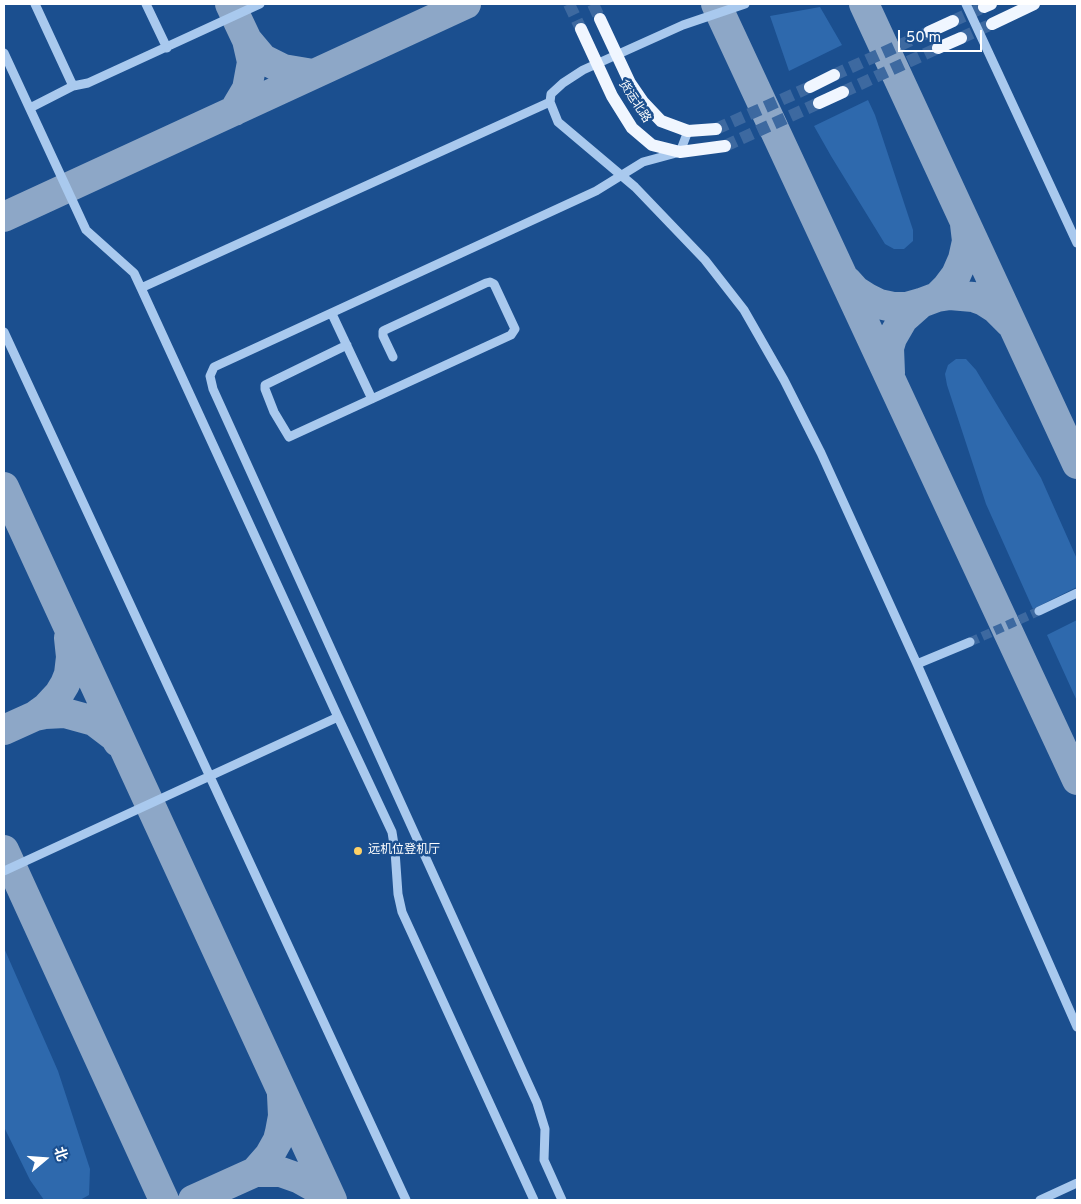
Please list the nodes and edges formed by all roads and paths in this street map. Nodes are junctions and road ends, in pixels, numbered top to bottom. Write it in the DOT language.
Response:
graph roads {
  1 [pos="35,4"];
  2 [pos="146,4"];
  3 [pos="260,4"];
  4 [pos="745,4"];
  5 [pos="966,4"];
  6 [pos="1034,4"];
  7 [pos="600,20"];
  8 [pos="953,21"];
  9 [pos="992,24"];
  10 [pos="581,29"];
  11 [pos="930,32"];
  12 [pos="960,38"];
  13 [pos="167,48"];
  14 [pos="938,48"];
  15 [pos="4,53"];
  16 [pos="834,75"];
  17 [pos="73,86"];
  18 [pos="810,87"];
  19 [pos="843,92"];
  20 [pos="550,102"];
  21 [pos="819,103"];
  22 [pos="30,108"];
  23 [pos="716,129"];
  24 [pos="688,130"];
  25 [pos="725,146"];
  26 [pos="680,152"];
  27 [pos="1077,243"];
  28 [pos="141,288"];
  29 [pos="332,314"];
  30 [pos="4,332"];
  31 [pos="347,345"];
  32 [pos="393,358"];
  33 [pos="372,399"];
  34 [pos="1077,593"];
  35 [pos="1039,611"];
  36 [pos="970,642"];
  37 [pos="918,664"];
  38 [pos="338,717"];
  39 [pos="209,776"];
  40 [pos="4,871"];
  41 [pos="1077,1027"];
  42 [pos="1077,1183"];
  43 [pos="406,1200"];
  44 [pos="534,1200"];
  45 [pos="562,1200"];
  46 [pos="1040,1200"];
  1 -- 17 [label="lane"];
  2 -- 13 [label="lane"];
  3 -- 13 [label="lane"];
  4 -- 20 [label="lane"];
  5 -- 27 [label="lane"];
  6 -- 9 [label="main road"];
  7 -- 24 [label="main road, 货运北路"];
  8 -- 11 [label="main road"];
  10 -- 26 [label="main road, 货运北路"];
  12 -- 14 [label="main road"];
  13 -- 17 [label="lane"];
  15 -- 22 [label="lane"];
  16 -- 18 [label="main road"];
  17 -- 22 [label="lane"];
  19 -- 21 [label="main road"];
  20 -- 28 [label="lane"];
  20 -- 37 [label="lane"];
  22 -- 28 [label="lane"];
  23 -- 24 [label="main road, 货运北路"];
  24 -- 26 [label="lane"];
  25 -- 26 [label="main road, 货运北路"];
  26 -- 29 [label="lane"];
  28 -- 38 [label="lane"];
  29 -- 31 [label="lane"];
  29 -- 45 [label="lane"];
  30 -- 39 [label="lane"];
  31 -- 33 [label="lane"];
  31 -- 33 [label="lane"];
  32 -- 33 [label="lane"];
  34 -- 35 [label="lane"];
  36 -- 37 [label="lane"];
  37 -- 41 [label="lane"];
  38 -- 39 [label="lane"];
  38 -- 44 [label="lane"];
  39 -- 40 [label="lane"];
  39 -- 43 [label="lane"];
  42 -- 46 [label="lane"];
}
